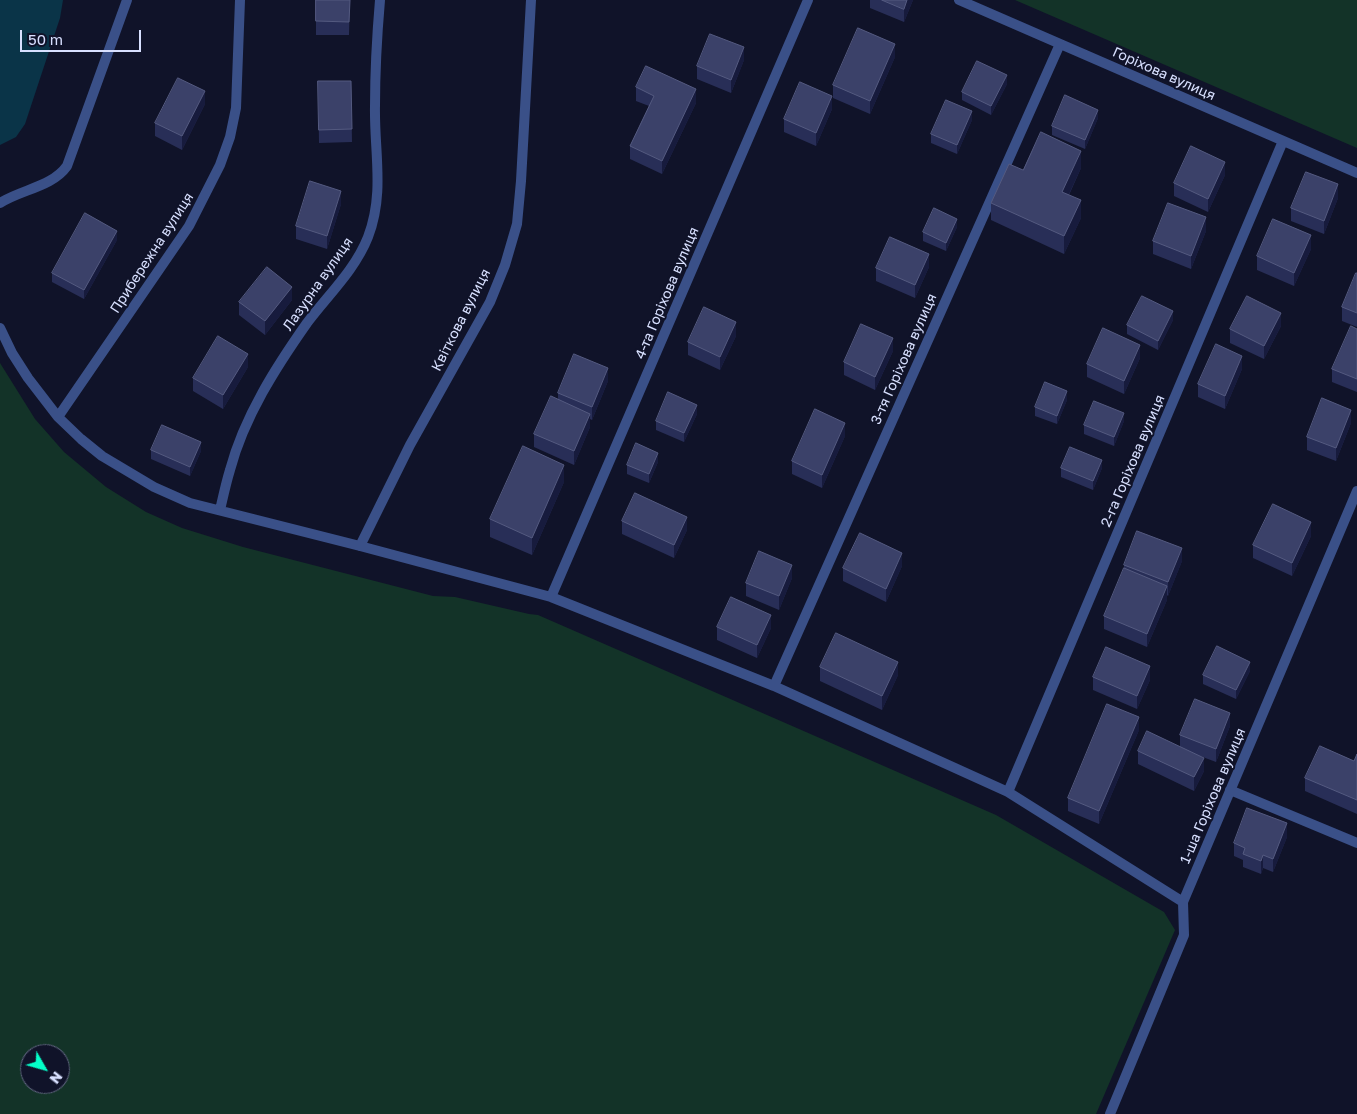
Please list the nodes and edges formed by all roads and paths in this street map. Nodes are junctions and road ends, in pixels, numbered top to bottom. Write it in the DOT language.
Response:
graph roads {
  1 [pos="127,0"];
  2 [pos="240,0"];
  3 [pos="380,0"];
  4 [pos="531,0"];
  5 [pos="808,0"];
  6 [pos="959,0"];
  7 [pos="1060,44"];
  8 [pos="1283,141"];
  9 [pos="1357,173"];
  10 [pos="0,203"];
  11 [pos="0,328"];
  12 [pos="58,417"];
  13 [pos="1357,492"];
  14 [pos="220,510"];
  15 [pos="360,546"];
  16 [pos="550,597"];
  17 [pos="774,686"];
  18 [pos="1230,790"];
  19 [pos="1008,792"];
  20 [pos="1357,843"];
  21 [pos="1183,902"];
  22 [pos="1110,1114"];
  1 -- 10 [label="street"];
  2 -- 12 [label="street, Прибережна вулиця"];
  3 -- 14 [label="street, Лазурна вулиця"];
  4 -- 15 [label="street, Квіткова вулиця"];
  5 -- 16 [label="street, 4-та Горіхова вулиця"];
  6 -- 7 [label="street, Горіхова вулиця"];
  7 -- 8 [label="street, Горіхова вулиця"];
  7 -- 17 [label="street, 3-тя Горіхова вулиця"];
  8 -- 9 [label="street, Горіхова вулиця"];
  8 -- 19 [label="street, 2-га Горіхова вулиця"];
  11 -- 12 [label="street"];
  12 -- 14 [label="street"];
  13 -- 18 [label="street, 1-ша Горіхова вулиця"];
  14 -- 15 [label="street"];
  15 -- 16 [label="street"];
  16 -- 17 [label="street"];
  17 -- 19 [label="street"];
  18 -- 20 [label="street"];
  18 -- 21 [label="street, 1-ша Горіхова вулиця"];
  19 -- 21 [label="street"];
  21 -- 22 [label="street, 1-ша Горіхова вулиця"];
}
